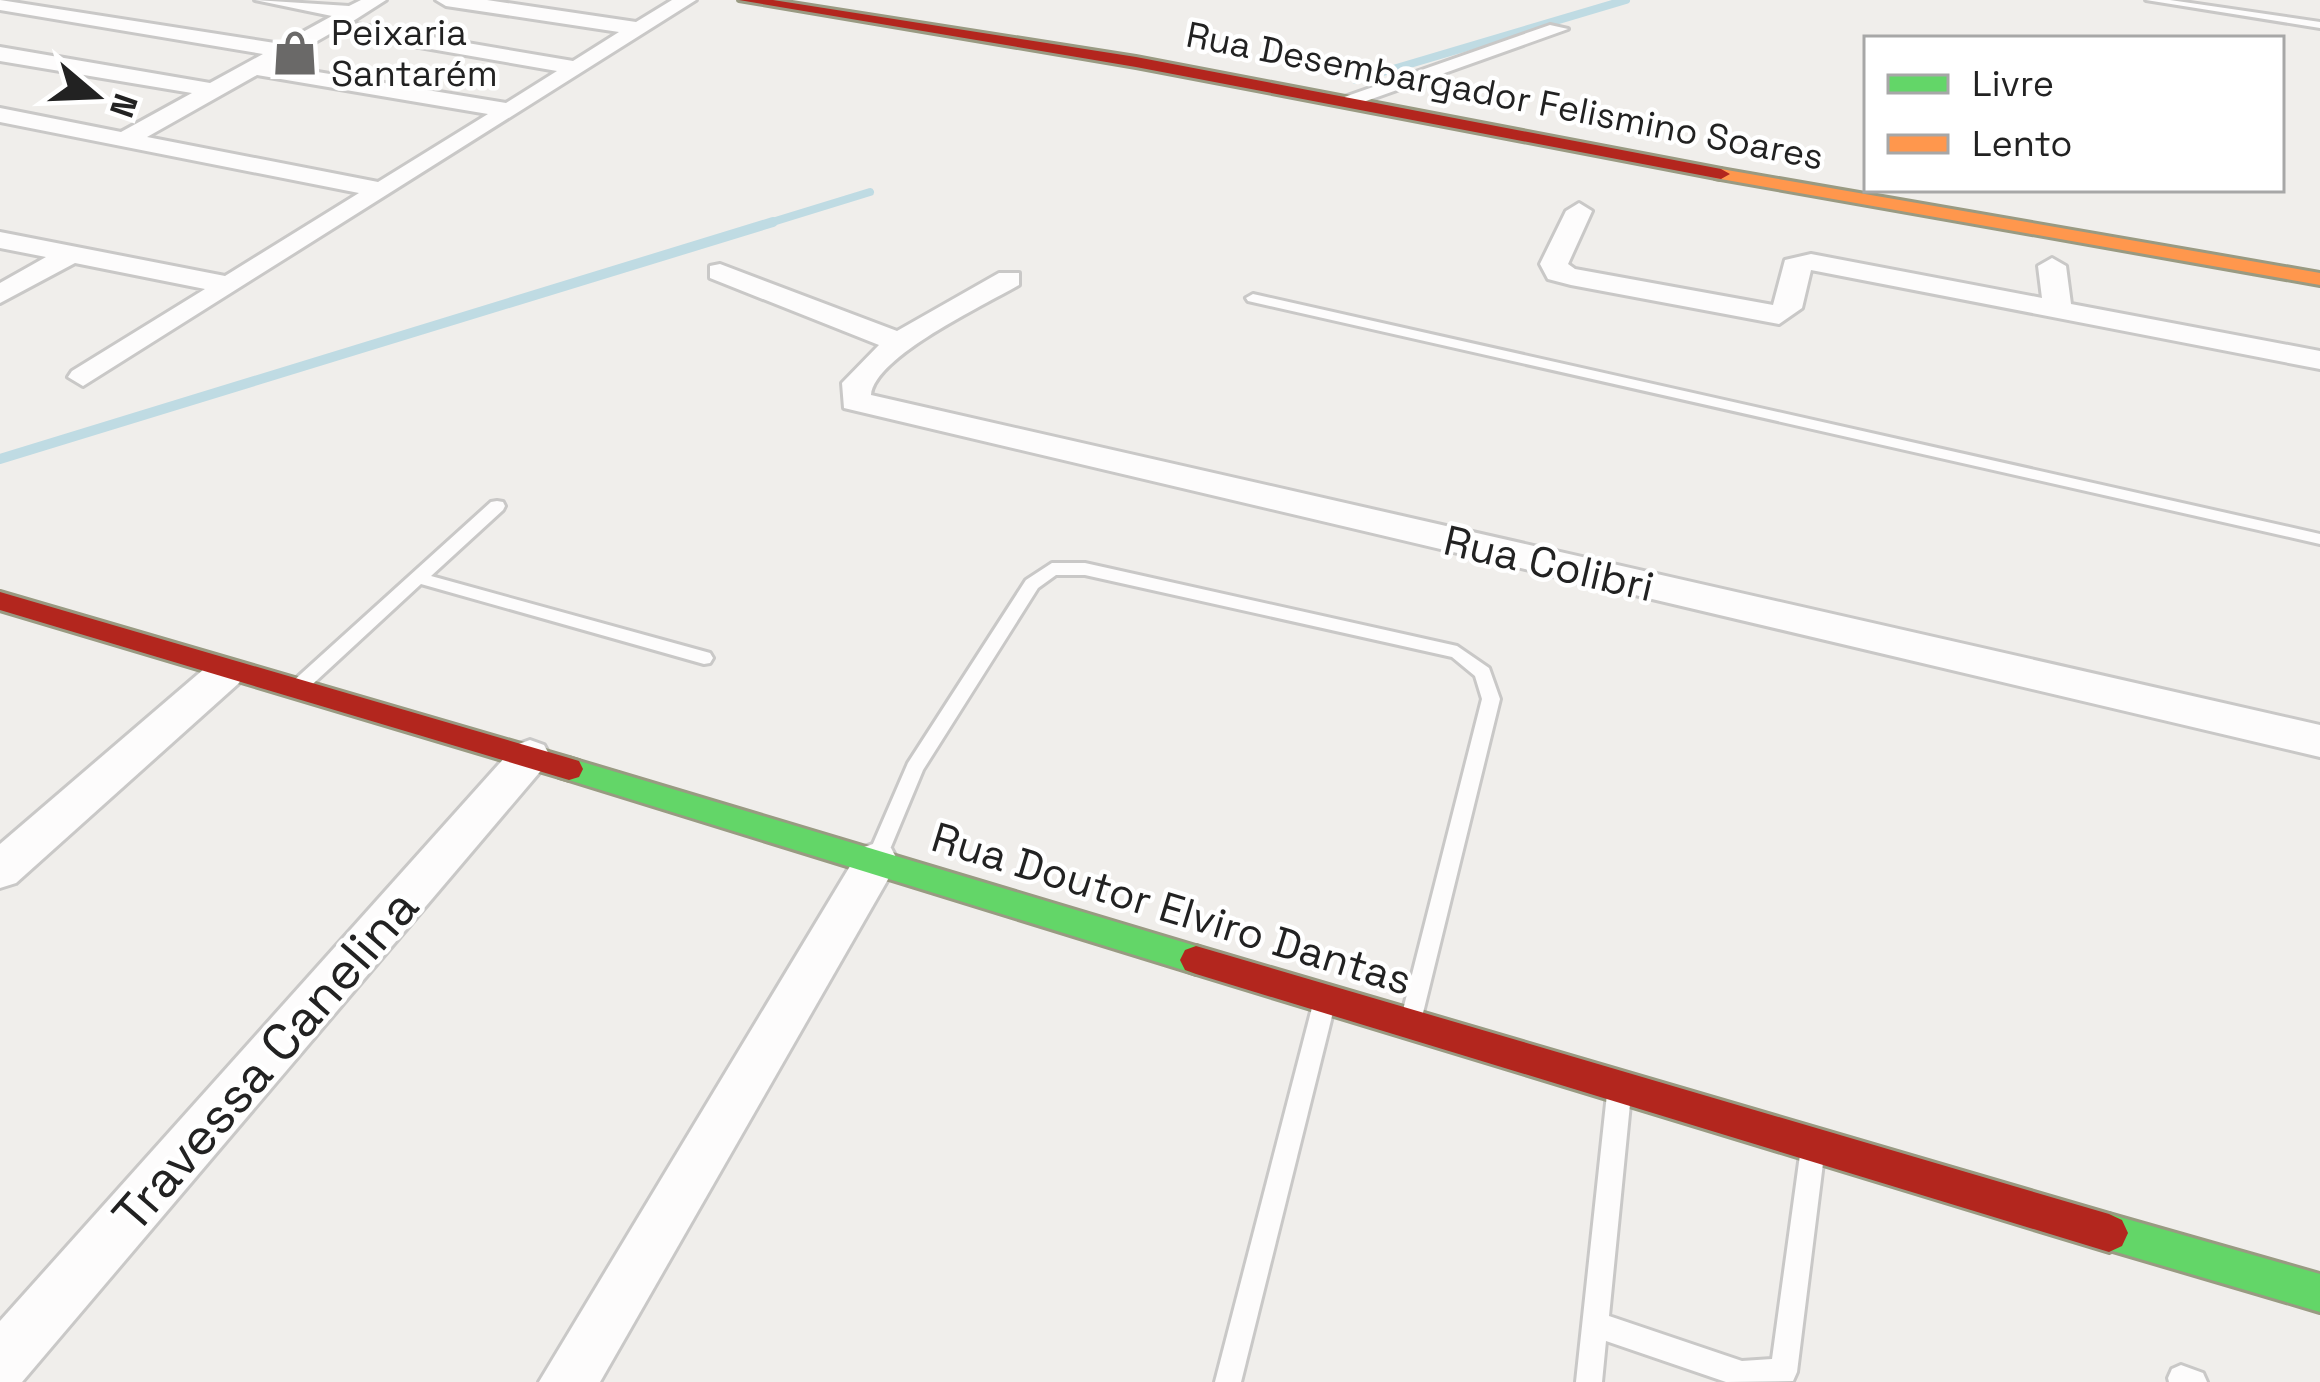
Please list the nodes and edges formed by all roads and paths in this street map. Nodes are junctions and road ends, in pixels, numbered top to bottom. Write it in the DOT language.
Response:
graph roads {
  1 [pos="266,0"];
  2 [pos="376,0"];
  3 [pos="446,0"];
  4 [pos="686,0"];
  5 [pos="751,0"];
  6 [pos="2151,0"];
  7 [pos="0,4"];
  8 [pos="342,19"];
  9 [pos="2320,25"];
  10 [pos="638,29"];
  11 [pos="1558,29"];
  12 [pos="285,51"];
  13 [pos="0,55"];
  14 [pos="255,68"];
  15 [pos="576,68"];
  16 [pos="214,90"];
  17 [pos="1344,101"];
  18 [pos="509,110"];
  19 [pos="0,115"];
  20 [pos="129,137"];
  21 [pos="381,190"];
  22 [pos="1579,211"];
  23 [pos="0,240"];
  24 [pos="69,255"];
  25 [pos="2052,266"];
  26 [pos="719,272"];
  27 [pos="1009,279"];
  28 [pos="2320,279"];
  29 [pos="229,285"];
  30 [pos="0,296"];
  31 [pos="1252,298"];
  32 [pos="2059,310"];
  33 [pos="899,342"];
  34 [pos="2320,360"];
  35 [pos="83,377"];
  36 [pos="497,506"];
  37 [pos="2320,538"];
  38 [pos="422,579"];
  39 [pos="0,601"];
  40 [pos="704,658"];
  41 [pos="225,673"];
  42 [pos="293,692"];
  43 [pos="2320,741"];
  44 [pos="530,755"];
  45 [pos="876,861"];
  46 [pos="0,870"];
  47 [pos="1326,1000"];
  48 [pos="1410,1024"];
  49 [pos="1619,1091"];
  50 [pos="1812,1150"];
  51 [pos="2320,1293"];
  52 [pos="1596,1325"];
  53 [pos="0,1364"];
  54 [pos="568,1382"];
  55 [pos="1228,1382"];
  56 [pos="1589,1382"];
  1 -- 8 [label="street"];
  2 -- 8 [label="street"];
  3 -- 10 [label="street"];
  4 -- 10 [label="street"];
  5 -- 17 [label="street, Rua Desembargador Felismino Soares"];
  6 -- 9 [label="lane"];
  7 -- 12 [label="street"];
  8 -- 12 [label="street"];
  8 -- 15 [label="street"];
  10 -- 15 [label="street"];
  11 -- 17 [label="street"];
  12 -- 14 [label="street"];
  13 -- 16 [label="street"];
  14 -- 16 [label="street"];
  14 -- 18 [label="street"];
  15 -- 18 [label="street"];
  16 -- 20 [label="street"];
  17 -- 28 [label="street, Rua Desembargador Felismino Soares"];
  18 -- 21 [label="street"];
  19 -- 20 [label="street"];
  20 -- 21 [label="street"];
  21 -- 29 [label="street"];
  22 -- 32 [label="street"];
  23 -- 24 [label="street"];
  24 -- 29 [label="street"];
  24 -- 30 [label="street"];
  25 -- 32 [label="street"];
  26 -- 33 [label="street"];
  27 -- 33 [label="street, Rua Colibri"];
  29 -- 35 [label="street"];
  31 -- 37 [label="lane"];
  32 -- 34 [label="street"];
  33 -- 43 [label="street, Rua Colibri"];
  36 -- 38 [label="lane"];
  38 -- 40 [label="lane"];
  38 -- 42 [label="lane"];
  39 -- 41 [label="street, Rua Doutor Elviro Dantas"];
  41 -- 42 [label="street, Rua Doutor Elviro Dantas"];
  41 -- 46 [label="street"];
  42 -- 44 [label="street, Rua Doutor Elviro Dantas"];
  44 -- 45 [label="street, Rua Doutor Elviro Dantas"];
  44 -- 53 [label="street, Travessa Canelina"];
  45 -- 47 [label="street, Rua Doutor Elviro Dantas"];
  45 -- 48 [label="lane"];
  45 -- 54 [label="street"];
  47 -- 48 [label="street, Rua Doutor Elviro Dantas"];
  47 -- 55 [label="lane"];
  48 -- 49 [label="street, Rua Doutor Elviro Dantas"];
  49 -- 50 [label="street, Rua Doutor Elviro Dantas"];
  49 -- 52 [label="lane"];
  50 -- 51 [label="street, Rua Doutor Elviro Dantas"];
  50 -- 52 [label="lane"];
  52 -- 56 [label="lane"];
}
